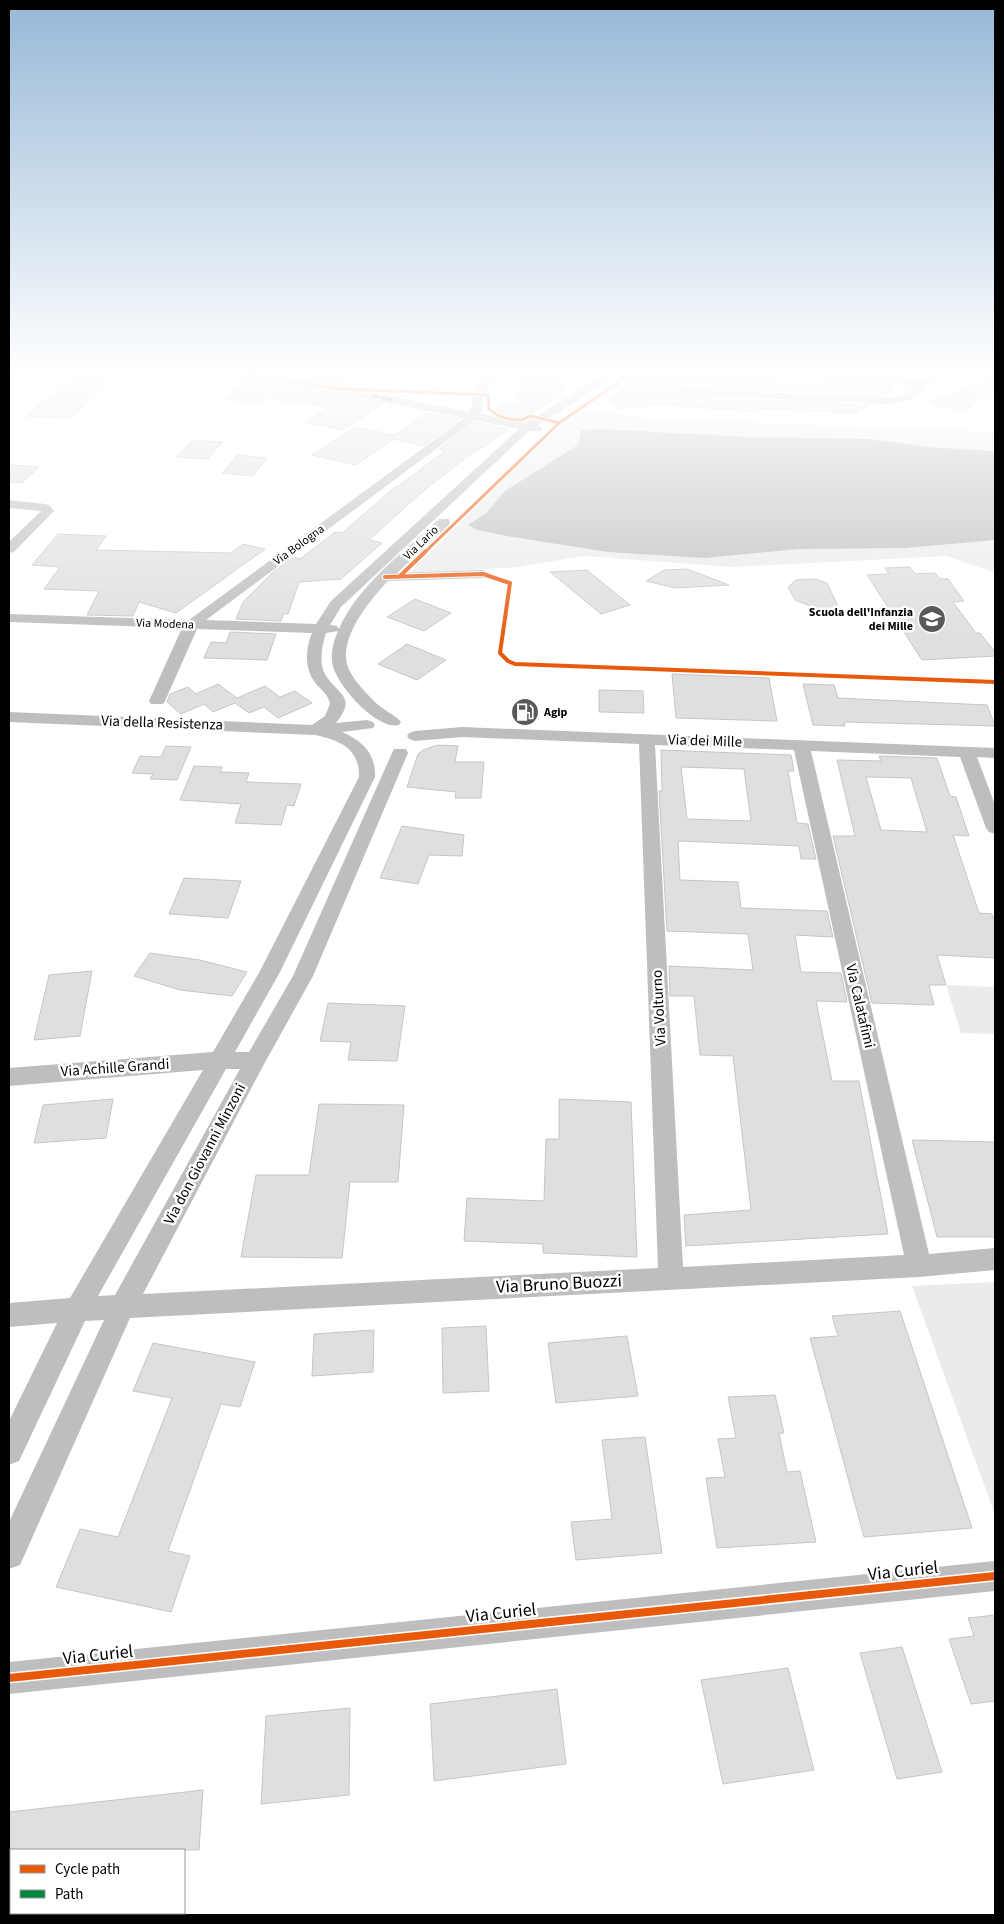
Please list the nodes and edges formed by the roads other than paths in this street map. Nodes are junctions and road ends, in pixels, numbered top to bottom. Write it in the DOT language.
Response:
graph roads {
  1 [pos="408,465"];
  2 [pos="486,465"];
  3 [pos="504,465"];
  4 [pos="9,504"];
  5 [pos="9,549"];
  6 [pos="483,574"];
  7 [pos="385,577"];
  8 [pos="9,618"];
  9 [pos="191,625"];
  10 [pos="321,628"];
  11 [pos="345,630"];
  12 [pos="328,686"];
  13 [pos="157,701"];
  14 [pos="9,717"];
  15 [pos="393,722"];
  16 [pos="315,730"];
  17 [pos="362,733"];
  18 [pos="646,739"];
  19 [pos="407,745"];
  20 [pos="801,745"];
  21 [pos="967,752"];
  22 [pos="995,753"];
  23 [pos="995,828"];
  24 [pos="221,1060"];
  25 [pos="255,1061"];
  26 [pos="9,1076"];
  27 [pos="995,1260"];
  28 [pos="920,1266"];
  29 [pos="671,1278"];
  30 [pos="122,1308"];
  31 [pos="77,1309"];
  32 [pos="9,1316"];
  33 [pos="9,1452"];
  34 [pos="9,1554"];
  35 [pos="995,1576"];
  36 [pos="9,1678"];
  1 -- 9 [label="street, Via Bologna"];
  2 -- 10 [label="street, Via Lario"];
  3 -- 7 [label="street, Via Lario"];
  4 -- 5 [label="street"];
  6 -- 7 [label="street"];
  7 -- 11 [label="street, Via Lario"];
  8 -- 9 [label="street, Via Modena"];
  9 -- 10 [label="street, Via Modena"];
  9 -- 13 [label="street, Via Bologna"];
  10 -- 11 [label="street, Via Modena"];
  10 -- 12 [label="street, Via Lario"];
  11 -- 15 [label="street, Via Lario"];
  12 -- 16 [label="street, Via Lario"];
  12 -- 17 [label="street, Via Lario"];
  14 -- 16 [label="street, Via della Resistenza"];
  15 -- 17 [label="street"];
  15 -- 19 [label="street, Via Lario"];
  16 -- 17 [label="street, Via della Resistenza"];
  17 -- 19 [label="street, Via dei Mille"];
  17 -- 24 [label="street, Via don Giovanni Minzoni"];
  18 -- 19 [label="street, Via dei Mille"];
  18 -- 20 [label="street, Via dei Mille"];
  18 -- 29 [label="street, Via Volturno"];
  19 -- 25 [label="street, Via don Giovanni Minzoni"];
  20 -- 21 [label="street, Via dei Mille"];
  20 -- 28 [label="street, Via Calatafimi"];
  21 -- 22 [label="street, Via dei Mille"];
  21 -- 23 [label="street"];
  24 -- 25 [label="street, Via Achille Grandi"];
  24 -- 26 [label="street, Via Achille Grandi"];
  24 -- 31 [label="street, Via don Giovanni Minzoni"];
  25 -- 30 [label="street, Via don Giovanni Minzoni"];
  27 -- 28 [label="street, Via Bruno Buozzi"];
  28 -- 29 [label="street, Via Bruno Buozzi"];
  29 -- 30 [label="street, Via Bruno Buozzi"];
  30 -- 31 [label="street, Via Bruno Buozzi"];
  30 -- 34 [label="street, Via don Giovanni Minzoni"];
  31 -- 32 [label="street, Via Bruno Buozzi"];
  31 -- 33 [label="street, Via don Giovanni Minzoni"];
  35 -- 36 [label="street, Via Curiel"];
}
